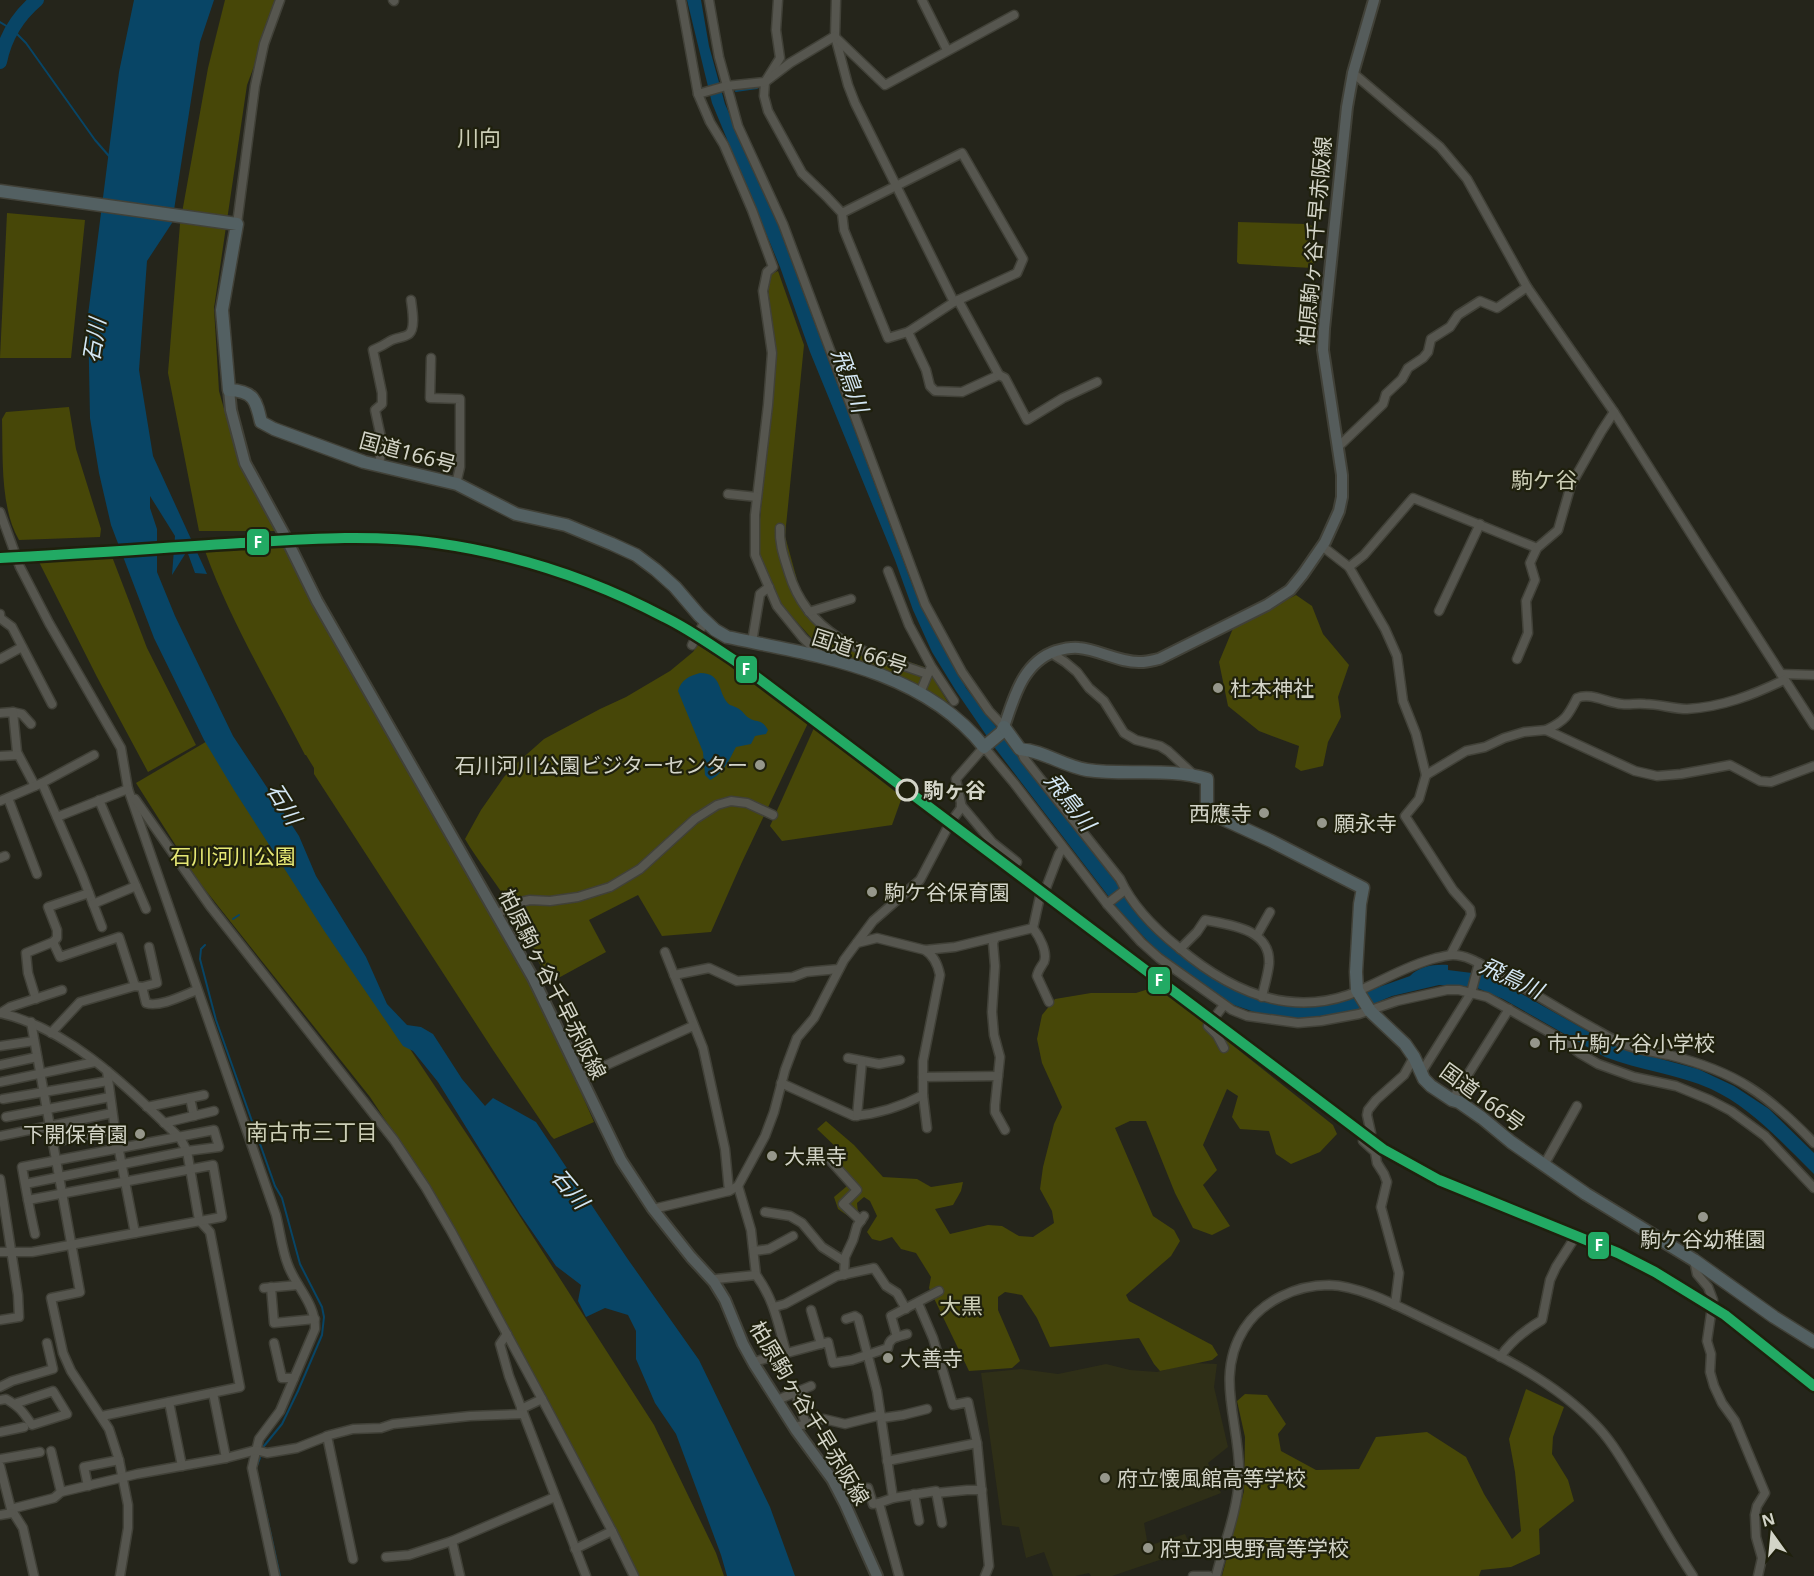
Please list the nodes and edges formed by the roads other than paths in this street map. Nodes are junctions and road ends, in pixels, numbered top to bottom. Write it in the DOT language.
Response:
graph roads {
  1 [pos="280,0"];
  2 [pos="681,0"];
  3 [pos="709,0"];
  4 [pos="778,0"];
  5 [pos="836,0"];
  6 [pos="922,0"];
  7 [pos="1374,0"];
  8 [pos="1014,15"];
  9 [pos="834,36"];
  10 [pos="947,50"];
  11 [pos="1353,73"];
  12 [pos="765,82"];
  13 [pos="724,86"];
  14 [pos="700,93"];
  15 [pos="897,186"];
  16 [pos="1,191"];
  17 [pos="842,213"];
  18 [pos="234,223"];
  19 [pos="1527,287"];
  20 [pos="411,300"];
  21 [pos="956,301"];
  22 [pos="908,332"];
  23 [pos="431,358"];
  24 [pos="999,375"];
  25 [pos="1097,382"];
  26 [pos="229,390"];
  27 [pos="1614,412"];
  28 [pos="1338,447"];
  29 [pos="379,466"];
  30 [pos="456,484"];
  31 [pos="728,494"];
  32 [pos="757,496"];
  33 [pos="0,512"];
  34 [pos="1480,524"];
  35 [pos="780,528"];
  36 [pos="1322,546"];
  37 [pos="1537,548"];
  38 [pos="1348,567"];
  39 [pos="888,571"];
  40 [pos="769,587"];
  41 [pos="844,598"];
  42 [pos="1439,611"];
  43 [pos="809,612"];
  44 [pos="0,617"];
  45 [pos="705,621"];
  46 [pos="752,642"];
  47 [pos="692,645"];
  48 [pos="22,647"];
  49 [pos="1051,653"];
  50 [pos="823,657"];
  51 [pos="0,659"];
  52 [pos="1517,659"];
  53 [pos="930,670"];
  54 [pos="1814,675"];
  55 [pos="1783,677"];
  56 [pos="920,693"];
  57 [pos="954,701"];
  58 [pos="52,704"];
  59 [pos="0,712"];
  60 [pos="13,712"];
  61 [pos="30,724"];
  62 [pos="1814,725"];
  63 [pos="1003,730"];
  64 [pos="1546,730"];
  65 [pos="986,745"];
  66 [pos="1020,749"];
  67 [pos="94,754"];
  68 [pos="18,755"];
  69 [pos="0,756"];
  70 [pos="1814,766"];
  71 [pos="1195,775"];
  72 [pos="1426,775"];
  73 [pos="39,784"];
  74 [pos="128,789"];
  75 [pos="4,800"];
  76 [pos="99,800"];
  77 [pos="961,805"];
  78 [pos="773,815"];
  79 [pos="57,818"];
  80 [pos="1064,848"];
  81 [pos="1017,862"];
  82 [pos="37,874"];
  83 [pos="136,886"];
  84 [pos="1125,890"];
  85 [pos="89,893"];
  86 [pos="1108,903"];
  87 [pos="93,904"];
  88 [pos="146,909"];
  89 [pos="1269,912"];
  90 [pos="497,914"];
  91 [pos="102,927"];
  92 [pos="1033,927"];
  93 [pos="1257,935"];
  94 [pos="995,938"];
  95 [pos="53,942"];
  96 [pos="856,944"];
  97 [pos="148,947"];
  98 [pos="1180,949"];
  99 [pos="925,950"];
  100 [pos="665,952"];
  101 [pos="1451,954"];
  102 [pos="1478,967"];
  103 [pos="839,969"];
  104 [pos="674,975"];
  105 [pos="139,986"];
  106 [pos="62,990"];
  107 [pos="198,990"];
  108 [pos="1471,990"];
  109 [pos="1358,991"];
  110 [pos="1262,997"];
  111 [pos="36,999"];
  112 [pos="1049,1002"];
  113 [pos="1224,1005"];
  114 [pos="1509,1009"];
  115 [pos="1369,1010"];
  116 [pos="0,1013"];
  117 [pos="31,1022"];
  118 [pos="693,1026"];
  119 [pos="51,1033"];
  120 [pos="34,1041"];
  121 [pos="0,1046"];
  122 [pos="1224,1048"];
  123 [pos="1414,1057"];
  124 [pos="38,1058"];
  125 [pos="849,1058"];
  126 [pos="900,1060"];
  127 [pos="862,1061"];
  128 [pos="95,1062"];
  129 [pos="0,1065"];
  130 [pos="1421,1073"];
  131 [pos="40,1074"];
  132 [pos="107,1076"];
  133 [pos="998,1076"];
  134 [pos="580,1077"];
  135 [pos="923,1077"];
  136 [pos="0,1082"];
  137 [pos="781,1083"];
  138 [pos="44,1092"];
  139 [pos="204,1095"];
  140 [pos="923,1095"];
  141 [pos="110,1097"];
  142 [pos="190,1098"];
  143 [pos="3,1099"];
  144 [pos="1452,1100"];
  145 [pos="1577,1106"];
  146 [pos="147,1107"];
  147 [pos="47,1108"];
  148 [pos="214,1111"];
  149 [pos="112,1113"];
  150 [pos="194,1116"];
  151 [pos="857,1116"];
  152 [pos="6,1117"];
  153 [pos="164,1123"];
  154 [pos="50,1125"];
  155 [pos="927,1128"];
  156 [pos="115,1130"];
  157 [pos="1005,1130"];
  158 [pos="0,1136"];
  159 [pos="178,1136"];
  160 [pos="53,1142"];
  161 [pos="1814,1143"];
  162 [pos="119,1148"];
  163 [pos="187,1151"];
  164 [pos="829,1159"];
  165 [pos="56,1160"];
  166 [pos="123,1165"];
  167 [pos="1544,1165"];
  168 [pos="190,1169"];
  169 [pos="59,1178"];
  170 [pos="0,1179"];
  171 [pos="126,1181"];
  172 [pos="25,1184"];
  173 [pos="738,1186"];
  174 [pos="1814,1188"];
  175 [pos="729,1191"];
  176 [pos="62,1193"];
  177 [pos="28,1200"];
  178 [pos="653,1209"];
  179 [pos="765,1212"];
  180 [pos="200,1220"];
  181 [pos="135,1233"];
  182 [pos="35,1234"];
  183 [pos="793,1236"];
  184 [pos="1572,1242"];
  185 [pos="71,1245"];
  186 [pos="753,1251"];
  187 [pos="0,1252"];
  188 [pos="11,1252"];
  189 [pos="1694,1260"];
  190 [pos="844,1261"];
  191 [pos="756,1275"];
  192 [pos="844,1275"];
  193 [pos="714,1282"];
  194 [pos="298,1285"];
  195 [pos="939,1291"];
  196 [pos="918,1303"];
  197 [pos="1395,1305"];
  198 [pos="774,1307"];
  199 [pos="906,1309"];
  200 [pos="811,1310"];
  201 [pos="315,1319"];
  202 [pos="846,1319"];
  203 [pos="0,1320"];
  204 [pos="507,1334"];
  205 [pos="907,1334"];
  206 [pos="897,1337"];
  207 [pos="1814,1342"];
  208 [pos="47,1343"];
  209 [pos="274,1343"];
  210 [pos="821,1344"];
  211 [pos="786,1352"];
  212 [pos="868,1355"];
  213 [pos="1500,1357"];
  214 [pos="753,1362"];
  215 [pos="294,1378"];
  216 [pos="811,1386"];
  217 [pos="0,1387"];
  218 [pos="213,1393"];
  219 [pos="795,1393"];
  220 [pos="0,1400"];
  221 [pos="542,1400"];
  222 [pos="777,1400"];
  223 [pos="169,1402"];
  224 [pos="14,1404"];
  225 [pos="927,1409"];
  226 [pos="522,1412"];
  227 [pos="102,1416"];
  228 [pos="881,1417"];
  229 [pos="806,1424"];
  230 [pos="24,1427"];
  231 [pos="795,1427"];
  232 [pos="0,1432"];
  233 [pos="327,1436"];
  234 [pos="977,1443"];
  235 [pos="256,1450"];
  236 [pos="40,1452"];
  237 [pos="51,1452"];
  238 [pos="226,1458"];
  239 [pos="0,1459"];
  240 [pos="119,1460"];
  241 [pos="887,1461"];
  242 [pos="182,1466"];
  243 [pos="0,1468"];
  244 [pos="123,1477"];
  245 [pos="88,1486"];
  246 [pos="982,1490"];
  247 [pos="61,1492"];
  248 [pos="936,1493"];
  249 [pos="840,1494"];
  250 [pos="914,1494"];
  251 [pos="555,1497"];
  252 [pos="893,1498"];
  253 [pos="879,1503"];
  254 [pos="11,1511"];
  255 [pos="0,1515"];
  256 [pos="919,1521"];
  257 [pos="942,1522"];
  258 [pos="612,1531"];
  259 [pos="452,1541"];
  260 [pos="575,1549"];
  261 [pos="386,1557"];
  262 [pos="353,1559"];
  263 [pos="34,1576"];
  264 [pos="120,1576"];
  265 [pos="275,1576"];
  266 [pos="460,1576"];
  267 [pos="586,1576"];
  268 [pos="634,1576"];
  269 [pos="877,1576"];
  270 [pos="899,1576"];
  271 [pos="985,1576"];
  272 [pos="1192,1576"];
  273 [pos="1209,1576"];
  274 [pos="1216,1576"];
  275 [pos="1693,1576"];
  276 [pos="1758,1576"];
  1 -- 18 [label="street"];
  2 -- 14 [label="street"];
  3 -- 13 [label="street"];
  4 -- 12 [label="street"];
  5 -- 9 [label="street"];
  6 -- 10 [label="street"];
  7 -- 11 [label="main road, 柏原駒ヶ谷千早赤阪線"];
  8 -- 10 [label="street"];
  9 -- 10 [label="street"];
  9 -- 12 [label="street"];
  9 -- 15 [label="street"];
  11 -- 19 [label="street"];
  11 -- 28 [label="main road, 柏原駒ヶ谷千早赤阪線"];
  12 -- 13 [label="street"];
  12 -- 17 [label="street"];
  13 -- 14 [label="street"];
  13 -- 63 [label="street"];
  14 -- 32 [label="street"];
  15 -- 17 [label="street"];
  15 -- 21 [label="street"];
  15 -- 21 [label="street"];
  16 -- 18 [label="highway"];
  17 -- 22 [label="street"];
  18 -- 26 [label="highway"];
  19 -- 27 [label="street"];
  19 -- 28 [label="street"];
  20 -- 29 [label="street"];
  21 -- 22 [label="street"];
  21 -- 24 [label="street"];
  22 -- 24 [label="street"];
  23 -- 30 [label="street"];
  24 -- 25 [label="street"];
  26 -- 29 [label="highway, 国道166号"];
  26 -- 90 [label="main road, 柏原駒ヶ谷千早赤阪線"];
  27 -- 37 [label="street"];
  27 -- 55 [label="street"];
  28 -- 36 [label="main road, 柏原駒ヶ谷千早赤阪線"];
  29 -- 30 [label="highway, 国道166号"];
  30 -- 45 [label="highway, 国道166号"];
  31 -- 32 [label="street"];
  32 -- 40 [label="street"];
  33 -- 74 [label="street"];
  34 -- 37 [label="street"];
  34 -- 38 [label="street"];
  34 -- 42 [label="street"];
  35 -- 43 [label="street"];
  36 -- 38 [label="street"];
  36 -- 49 [label="main road, 柏原駒ヶ谷千早赤阪線"];
  37 -- 52 [label="street"];
  38 -- 72 [label="street"];
  39 -- 53 [label="street"];
  40 -- 46 [label="street"];
  40 -- 50 [label="street"];
  41 -- 43 [label="street"];
  43 -- 53 [label="street"];
  44 -- 48 [label="street"];
  45 -- 46 [label="highway, 国道166号"];
  45 -- 47 [label="street"];
  46 -- 50 [label="highway, 国道166号"];
  48 -- 51 [label="street"];
  48 -- 58 [label="street"];
  49 -- 63 [label="main road, 柏原駒ヶ谷千早赤阪線"];
  49 -- 71 [label="street"];
  50 -- 56 [label="highway, 国道166号"];
  53 -- 56 [label="street"];
  53 -- 57 [label="street"];
  54 -- 55 [label="street"];
  55 -- 62 [label="street"];
  55 -- 64 [label="street"];
  56 -- 65 [label="highway, 国道166号"];
  59 -- 60 [label="street"];
  60 -- 61 [label="street"];
  60 -- 68 [label="street"];
  63 -- 65 [label="highway"];
  63 -- 66 [label="highway"];
  64 -- 70 [label="street"];
  64 -- 72 [label="street"];
  65 -- 77 [label="street"];
  65 -- 80 [label="street"];
  66 -- 71 [label="highway"];
  66 -- 84 [label="street"];
  67 -- 73 [label="street"];
  68 -- 69 [label="street"];
  68 -- 73 [label="street"];
  71 -- 109 [label="highway, 国道166号"];
  72 -- 101 [label="street"];
  73 -- 75 [label="street"];
  73 -- 79 [label="street"];
  74 -- 76 [label="street"];
  74 -- 107 [label="street"];
  74 -- 204 [label="street"];
  75 -- 82 [label="street"];
  76 -- 79 [label="street"];
  76 -- 83 [label="street"];
  77 -- 81 [label="street"];
  77 -- 96 [label="street"];
  78 -- 90 [label="street"];
  79 -- 85 [label="street"];
  80 -- 86 [label="street"];
  80 -- 92 [label="street"];
  83 -- 87 [label="street"];
  83 -- 88 [label="street"];
  84 -- 86 [label="street"];
  84 -- 98 [label="street"];
  85 -- 87 [label="street"];
  85 -- 95 [label="street"];
  86 -- 113 [label="street"];
  87 -- 91 [label="street"];
  89 -- 93 [label="street"];
  90 -- 134 [label="main road, 柏原駒ヶ谷千早赤阪線"];
  92 -- 94 [label="street"];
  92 -- 112 [label="street"];
  93 -- 98 [label="street"];
  93 -- 110 [label="street"];
  94 -- 99 [label="street"];
  94 -- 133 [label="street"];
  95 -- 105 [label="street"];
  95 -- 111 [label="street"];
  96 -- 99 [label="street"];
  96 -- 103 [label="street"];
  97 -- 105 [label="street"];
  98 -- 110 [label="street"];
  99 -- 135 [label="street"];
  100 -- 104 [label="street"];
  101 -- 102 [label="street"];
  101 -- 109 [label="street"];
  102 -- 108 [label="street"];
  102 -- 161 [label="street"];
  103 -- 104 [label="street"];
  103 -- 137 [label="street"];
  104 -- 118 [label="street"];
  105 -- 107 [label="street"];
  105 -- 119 [label="street"];
  106 -- 111 [label="street"];
  107 -- 194 [label="street"];
  108 -- 114 [label="street"];
  108 -- 115 [label="street"];
  108 -- 130 [label="street"];
  109 -- 110 [label="street"];
  109 -- 115 [label="highway, 国道166号"];
  111 -- 116 [label="street"];
  113 -- 115 [label="street"];
  113 -- 122 [label="street"];
  114 -- 144 [label="street"];
  114 -- 174 [label="street"];
  115 -- 123 [label="highway, 国道166号"];
  116 -- 117 [label="street"];
  117 -- 119 [label="street"];
  117 -- 120 [label="street"];
  118 -- 134 [label="street"];
  118 -- 175 [label="street"];
  119 -- 128 [label="street"];
  120 -- 121 [label="street"];
  120 -- 124 [label="street"];
  123 -- 130 [label="highway, 国道166号"];
  123 -- 197 [label="street"];
  124 -- 129 [label="street"];
  124 -- 131 [label="street"];
  125 -- 127 [label="street"];
  126 -- 127 [label="street"];
  127 -- 151 [label="street"];
  128 -- 131 [label="street"];
  128 -- 132 [label="street"];
  130 -- 144 [label="highway, 国道166号"];
  131 -- 136 [label="street"];
  131 -- 138 [label="street"];
  132 -- 138 [label="street"];
  132 -- 141 [label="street"];
  132 -- 146 [label="street"];
  133 -- 135 [label="street"];
  133 -- 157 [label="street"];
  134 -- 178 [label="main road, 柏原駒ヶ谷千早赤阪線"];
  135 -- 140 [label="street"];
  137 -- 151 [label="street"];
  137 -- 173 [label="street"];
  138 -- 143 [label="street"];
  138 -- 147 [label="street"];
  139 -- 142 [label="street"];
  140 -- 151 [label="street"];
  140 -- 155 [label="street"];
  141 -- 147 [label="street"];
  141 -- 149 [label="street"];
  142 -- 146 [label="street"];
  142 -- 150 [label="street"];
  144 -- 167 [label="highway, 国道166号"];
  145 -- 167 [label="street"];
  146 -- 153 [label="street"];
  147 -- 152 [label="street"];
  147 -- 154 [label="street"];
  148 -- 150 [label="street"];
  149 -- 154 [label="street"];
  149 -- 156 [label="street"];
  150 -- 153 [label="street"];
  153 -- 159 [label="street"];
  154 -- 158 [label="street"];
  154 -- 160 [label="street"];
  156 -- 160 [label="street"];
  156 -- 162 [label="street"];
  159 -- 162 [label="street"];
  159 -- 163 [label="street"];
  159 -- 163 [label="street"];
  160 -- 165 [label="street"];
  162 -- 165 [label="street"];
  162 -- 166 [label="street"];
  163 -- 166 [label="street"];
  163 -- 168 [label="street"];
  164 -- 190 [label="street"];
  165 -- 169 [label="street"];
  165 -- 172 [label="street"];
  166 -- 169 [label="street"];
  166 -- 171 [label="street"];
  167 -- 189 [label="highway, 国道166号"];
  168 -- 171 [label="street"];
  168 -- 180 [label="street"];
  168 -- 180 [label="street"];
  169 -- 172 [label="street"];
  169 -- 176 [label="street"];
  170 -- 188 [label="street"];
  171 -- 176 [label="street"];
  171 -- 181 [label="street"];
  172 -- 177 [label="street"];
  173 -- 175 [label="street"];
  173 -- 186 [label="street"];
  175 -- 178 [label="street"];
  176 -- 177 [label="street"];
  176 -- 185 [label="street"];
  177 -- 182 [label="street"];
  178 -- 193 [label="main road, 柏原駒ヶ谷千早赤阪線"];
  179 -- 190 [label="street"];
  180 -- 181 [label="street"];
  180 -- 218 [label="street"];
  181 -- 185 [label="street"];
  183 -- 186 [label="street"];
  184 -- 213 [label="street"];
  185 -- 188 [label="street"];
  185 -- 227 [label="street"];
  186 -- 191 [label="street"];
  187 -- 188 [label="street"];
  188 -- 203 [label="street"];
  189 -- 207 [label="highway, 国道166号"];
  189 -- 276 [label="street"];
  190 -- 192 [label="street"];
  191 -- 193 [label="street"];
  191 -- 198 [label="street"];
  192 -- 198 [label="street"];
  192 -- 199 [label="street"];
  193 -- 214 [label="main road, 柏原駒ヶ谷千早赤阪線"];
  194 -- 201 [label="street"];
  194 -- 201 [label="street"];
  195 -- 196 [label="street"];
  196 -- 199 [label="street"];
  196 -- 234 [label="street"];
  197 -- 213 [label="street"];
  197 -- 274 [label="street"];
  198 -- 211 [label="street"];
  199 -- 206 [label="street"];
  200 -- 210 [label="street"];
  201 -- 215 [label="street"];
  202 -- 212 [label="street"];
  204 -- 221 [label="street"];
  204 -- 226 [label="street"];
  205 -- 206 [label="street"];
  206 -- 212 [label="street"];
  208 -- 217 [label="street"];
  209 -- 215 [label="street"];
  210 -- 211 [label="street"];
  210 -- 212 [label="street"];
  211 -- 214 [label="street"];
  212 -- 228 [label="street"];
  213 -- 275 [label="street"];
  214 -- 222 [label="main road, 柏原駒ヶ谷千早赤阪線"];
  215 -- 235 [label="street"];
  216 -- 219 [label="street"];
  218 -- 223 [label="street"];
  218 -- 238 [label="street"];
  219 -- 222 [label="street"];
  219 -- 229 [label="street"];
  220 -- 224 [label="street"];
  221 -- 226 [label="street"];
  221 -- 258 [label="street"];
  222 -- 231 [label="main road, 柏原駒ヶ谷千早赤阪線"];
  223 -- 227 [label="street"];
  223 -- 242 [label="street"];
  224 -- 224 [label="street"];
  225 -- 228 [label="street"];
  226 -- 233 [label="street"];
  226 -- 251 [label="street"];
  227 -- 240 [label="street"];
  228 -- 229 [label="street"];
  228 -- 241 [label="street"];
  229 -- 231 [label="street"];
  230 -- 232 [label="street"];
  231 -- 249 [label="main road, 柏原駒ヶ谷千早赤阪線"];
  233 -- 235 [label="street"];
  233 -- 262 [label="street"];
  234 -- 241 [label="street"];
  234 -- 246 [label="street"];
  235 -- 238 [label="street"];
  235 -- 265 [label="street"];
  236 -- 239 [label="street"];
  237 -- 247 [label="street"];
  238 -- 242 [label="street"];
  240 -- 244 [label="street"];
  240 -- 245 [label="street"];
  241 -- 252 [label="street"];
  242 -- 244 [label="street"];
  243 -- 254 [label="street"];
  244 -- 245 [label="street"];
  244 -- 264 [label="street"];
  245 -- 247 [label="street"];
  246 -- 248 [label="street"];
  246 -- 271 [label="street"];
  247 -- 254 [label="street"];
  248 -- 250 [label="street"];
  248 -- 257 [label="street"];
  249 -- 253 [label="street"];
  249 -- 269 [label="main road, 柏原駒ヶ谷千早赤阪線"];
  250 -- 252 [label="street"];
  250 -- 256 [label="street"];
  251 -- 259 [label="street"];
  251 -- 260 [label="street"];
  252 -- 253 [label="street"];
  253 -- 270 [label="street"];
  254 -- 255 [label="street"];
  254 -- 263 [label="street"];
  258 -- 260 [label="street"];
  258 -- 268 [label="street"];
  259 -- 261 [label="street"];
  259 -- 266 [label="street"];
  260 -- 267 [label="street"];
  272 -- 273 [label="street"];
}
